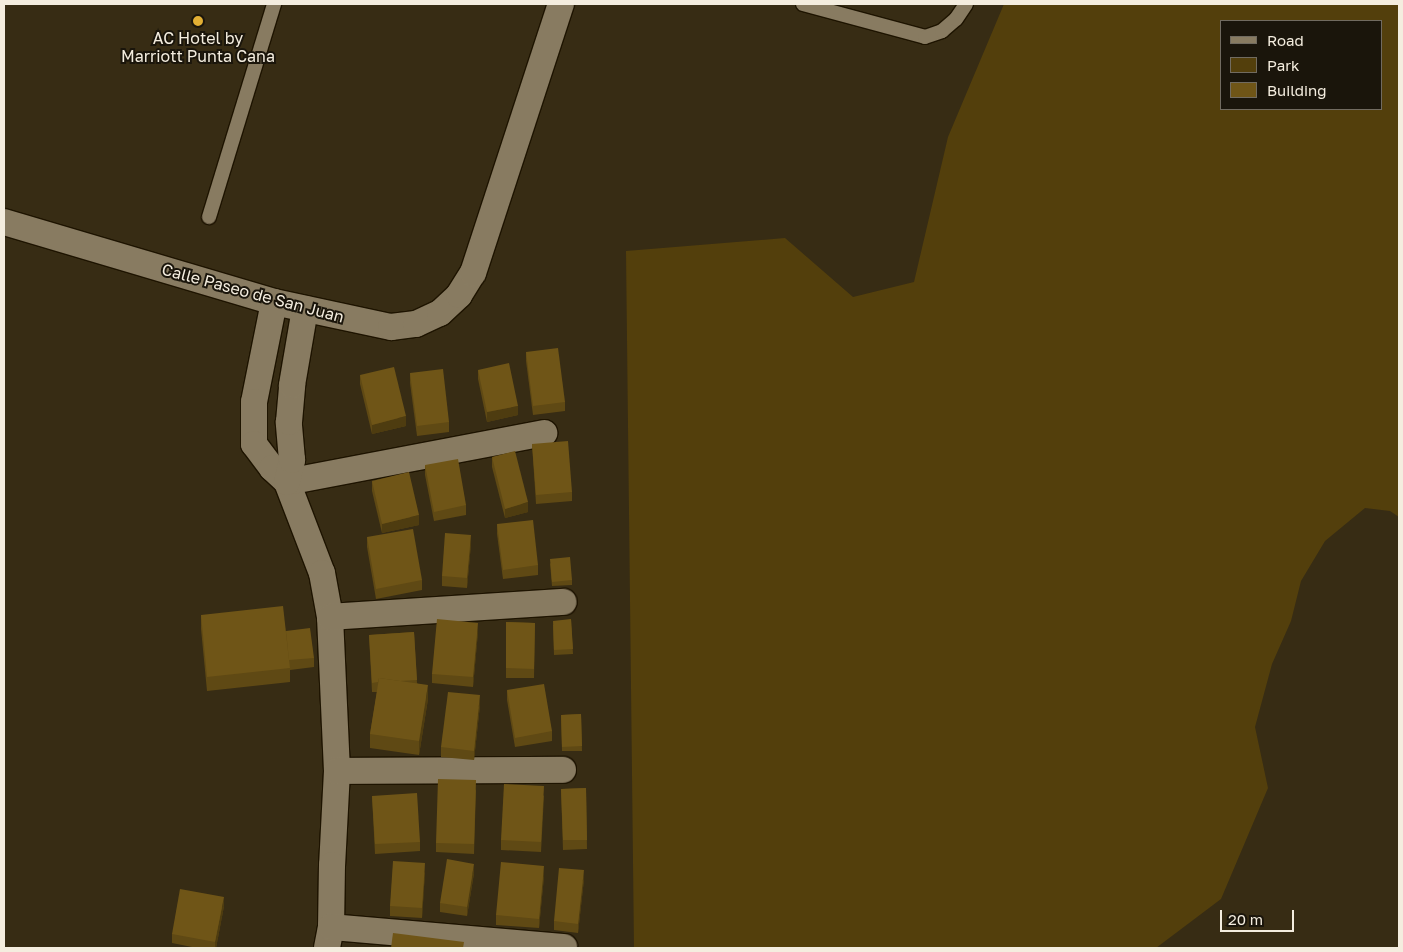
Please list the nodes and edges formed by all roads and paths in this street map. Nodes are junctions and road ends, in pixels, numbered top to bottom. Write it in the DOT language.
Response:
graph roads {
  1 [pos="274,4"];
  2 [pos="561,4"];
  3 [pos="803,4"];
  4 [pos="966,4"];
  5 [pos="209,217"];
  6 [pos="4,222"];
  7 [pos="274,302"];
  8 [pos="305,309"];
  9 [pos="544,433"];
  10 [pos="287,482"];
  11 [pos="564,602"];
  12 [pos="330,617"];
  13 [pos="564,770"];
  14 [pos="337,771"];
  15 [pos="329,937"];
  16 [pos="564,947"];
  1 -- 5 [label="lane"];
  2 -- 8 [label="street, Calle Paseo de San Juan"];
  3 -- 4 [label="lane"];
  6 -- 7 [label="street, Calle Paseo de San Juan"];
  7 -- 8 [label="street, Calle Paseo de San Juan"];
  7 -- 10 [label="street"];
  8 -- 10 [label="street"];
  9 -- 10 [label="street"];
  10 -- 12 [label="street"];
  11 -- 12 [label="street"];
  12 -- 14 [label="street"];
  13 -- 14 [label="street"];
  14 -- 15 [label="street"];
  15 -- 16 [label="street"];
}
